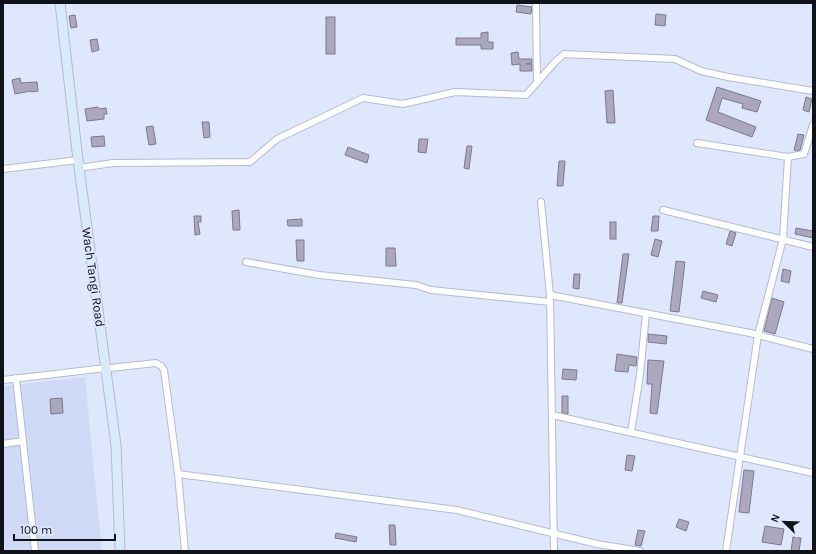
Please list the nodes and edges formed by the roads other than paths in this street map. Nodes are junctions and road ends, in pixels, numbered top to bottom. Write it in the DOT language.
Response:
graph roads {
  1 [pos="60,3"];
  2 [pos="536,3"];
  3 [pos="537,82"];
  4 [pos="813,91"];
  5 [pos="813,126"];
  6 [pos="697,143"];
  7 [pos="788,157"];
  8 [pos="78,164"];
  9 [pos="3,169"];
  10 [pos="541,202"];
  11 [pos="663,210"];
  12 [pos="783,239"];
  13 [pos="813,247"];
  14 [pos="246,262"];
  15 [pos="550,298"];
  16 [pos="646,313"];
  17 [pos="758,335"];
  18 [pos="813,348"];
  19 [pos="108,368"];
  20 [pos="16,378"];
  21 [pos="3,380"];
  22 [pos="552,415"];
  23 [pos="631,432"];
  24 [pos="23,441"];
  25 [pos="3,444"];
  26 [pos="740,456"];
  27 [pos="813,473"];
  28 [pos="178,474"];
  29 [pos="554,533"];
  30 [pos="35,551"];
  31 [pos="120,551"];
  32 [pos="185,551"];
  33 [pos="554,551"];
  34 [pos="640,551"];
  35 [pos="726,551"];
  1 -- 8 [label="main road, Wach Tangi Road"];
  2 -- 3 [label="street"];
  3 -- 4 [label="street"];
  3 -- 8 [label="street"];
  5 -- 7 [label="street"];
  6 -- 7 [label="street"];
  7 -- 12 [label="street"];
  8 -- 9 [label="street"];
  8 -- 19 [label="main road, Wach Tangi Road"];
  10 -- 15 [label="street"];
  11 -- 12 [label="street"];
  12 -- 13 [label="street"];
  12 -- 17 [label="street"];
  14 -- 15 [label="street"];
  15 -- 16 [label="street"];
  15 -- 22 [label="street"];
  16 -- 17 [label="street"];
  16 -- 23 [label="street"];
  17 -- 18 [label="street"];
  17 -- 26 [label="street"];
  19 -- 20 [label="street"];
  19 -- 28 [label="street"];
  19 -- 31 [label="main road, Wach Tangi Road"];
  20 -- 21 [label="street"];
  20 -- 24 [label="street"];
  22 -- 23 [label="street"];
  22 -- 29 [label="street"];
  23 -- 26 [label="street"];
  24 -- 25 [label="street"];
  24 -- 30 [label="street"];
  26 -- 27 [label="street"];
  26 -- 35 [label="street"];
  28 -- 29 [label="street"];
  28 -- 32 [label="street"];
  29 -- 33 [label="street"];
  29 -- 34 [label="street"];
}
